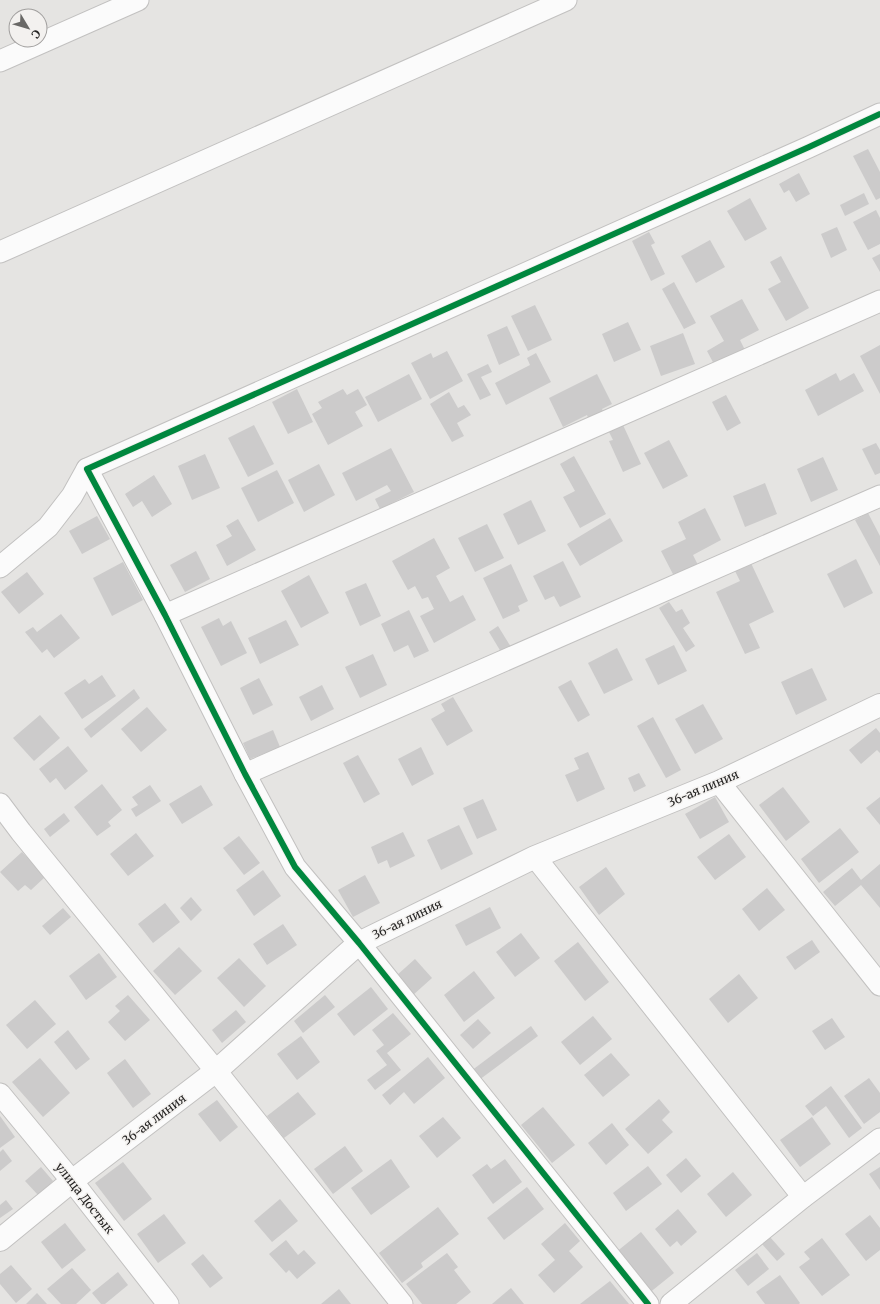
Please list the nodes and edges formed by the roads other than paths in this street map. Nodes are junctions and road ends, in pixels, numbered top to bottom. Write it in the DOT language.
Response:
graph roads {
  1 [pos="138,0"];
  2 [pos="566,0"];
  3 [pos="0,61"];
  4 [pos="880,114"];
  5 [pos="0,252"];
  6 [pos="880,301"];
  7 [pos="87,469"];
  8 [pos="880,496"];
  9 [pos="0,567"];
  10 [pos="165,615"];
  11 [pos="880,705"];
  12 [pos="246,774"];
  13 [pos="719,782"];
  14 [pos="0,804"];
  15 [pos="535,857"];
  16 [pos="359,943"];
  17 [pos="880,985"];
  18 [pos="216,1071"];
  19 [pos="0,1094"];
  20 [pos="880,1139"];
  21 [pos="72,1181"];
  22 [pos="803,1197"];
  23 [pos="0,1240"];
  24 [pos="168,1304"];
  25 [pos="402,1304"];
  26 [pos="648,1304"];
  27 [pos="671,1304"];
  1 -- 3 [label="street"];
  2 -- 5 [label="street"];
  4 -- 7 [label="street"];
  6 -- 10 [label="street"];
  7 -- 9 [label="street"];
  7 -- 10 [label="street"];
  8 -- 12 [label="street"];
  10 -- 12 [label="street"];
  11 -- 13 [label="street, 36-ая линия"];
  12 -- 16 [label="street"];
  13 -- 15 [label="street, 36-ая линия"];
  13 -- 17 [label="street"];
  14 -- 18 [label="street"];
  15 -- 16 [label="street, 36-ая линия"];
  15 -- 22 [label="street"];
  16 -- 18 [label="street, 36-ая линия"];
  16 -- 26 [label="street"];
  18 -- 21 [label="street, 36-ая линия"];
  18 -- 25 [label="street"];
  19 -- 21 [label="street, улица Достык"];
  20 -- 22 [label="street"];
  21 -- 23 [label="street, 36-ая линия"];
  21 -- 24 [label="street, улица Достык"];
  22 -- 27 [label="street"];
}
